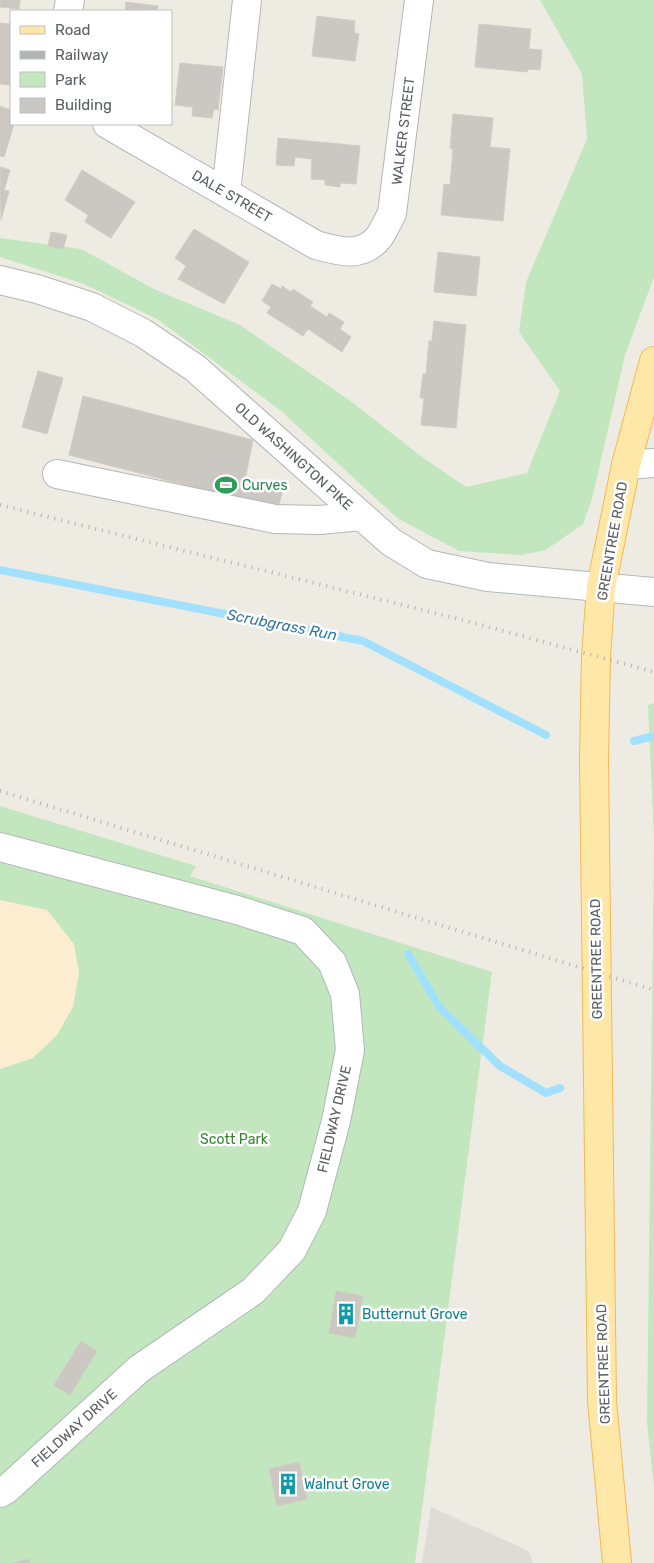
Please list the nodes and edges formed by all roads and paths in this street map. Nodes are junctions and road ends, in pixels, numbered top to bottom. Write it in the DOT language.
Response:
graph roads {
  1 [pos="246,0"];
  2 [pos="419,0"];
  3 [pos="109,125"];
  4 [pos="226,193"];
  5 [pos="363,251"];
  6 [pos="0,280"];
  7 [pos="654,361"];
  8 [pos="654,463"];
  9 [pos="626,465"];
  10 [pos="57,474"];
  11 [pos="361,516"];
  12 [pos="601,587"];
  13 [pos="654,592"];
  14 [pos="0,848"];
  15 [pos="0,1493"];
  16 [pos="617,1563"];
  1 -- 4 [label="street"];
  2 -- 5 [label="street, WALKER STREET"];
  3 -- 4 [label="street, DALE STREET"];
  4 -- 5 [label="street, DALE STREET"];
  6 -- 11 [label="street, OLD WASHINGTON PIKE"];
  7 -- 9 [label="main road, GREENTREE ROAD"];
  8 -- 9 [label="street"];
  9 -- 12 [label="main road, GREENTREE ROAD"];
  10 -- 11 [label="street"];
  11 -- 12 [label="street, OLD WASHINGTON PIKE"];
  12 -- 13 [label="street, OLD WASHINGTON PIKE"];
  12 -- 16 [label="main road, GREENTREE ROAD"];
  14 -- 15 [label="street, FIELDWAY DRIVE"];
}
